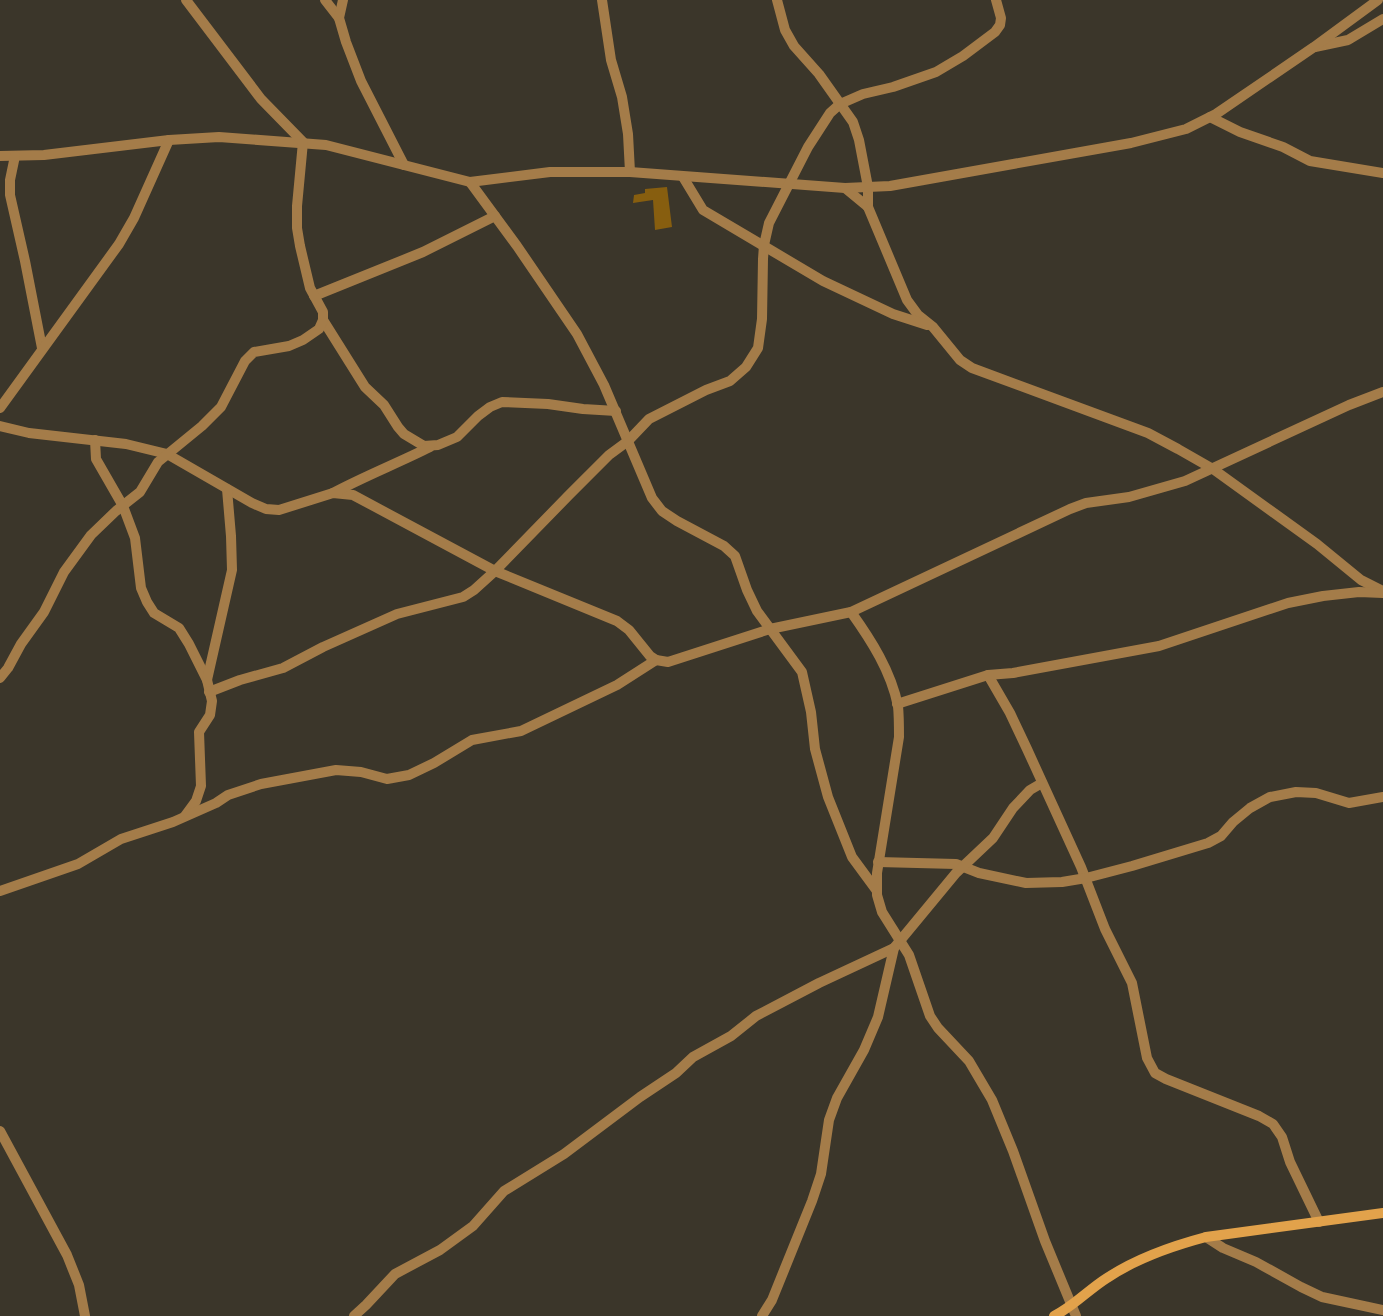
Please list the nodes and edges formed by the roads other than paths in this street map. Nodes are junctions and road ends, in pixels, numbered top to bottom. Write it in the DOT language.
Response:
graph roads {
  1 [pos="186,0"];
  2 [pos="325,0"];
  3 [pos="343,0"];
  4 [pos="602,0"];
  5 [pos="777,0"];
  6 [pos="996,0"];
  7 [pos="1378,0"];
  8 [pos="339,18"];
  9 [pos="1383,19"];
  10 [pos="1314,47"];
  11 [pos="840,104"];
  12 [pos="1210,117"];
  13 [pos="169,140"];
  14 [pos="303,142"];
  15 [pos="0,156"];
  16 [pos="15,156"];
  17 [pos="404,165"];
  18 [pos="630,172"];
  19 [pos="1383,173"];
  20 [pos="682,177"];
  21 [pos="470,182"];
  22 [pos="788,184"];
  23 [pos="868,186"];
  24 [pos="845,188"];
  25 [pos="868,207"];
  26 [pos="495,216"];
  27 [pos="764,246"];
  28 [pos="314,296"];
  29 [pos="322,320"];
  30 [pos="933,327"];
  31 [pos="42,348"];
  32 [pos="1383,392"];
  33 [pos="0,408"];
  34 [pos="616,412"];
  35 [pos="0,426"];
  36 [pos="95,440"];
  37 [pos="628,441"];
  38 [pos="430,447"];
  39 [pos="167,454"];
  40 [pos="1213,469"];
  41 [pos="227,489"];
  42 [pos="333,493"];
  43 [pos="123,506"];
  44 [pos="495,571"];
  45 [pos="1383,592"];
  46 [pos="851,612"];
  47 [pos="770,629"];
  48 [pos="656,660"];
  49 [pos="988,675"];
  50 [pos="0,678"];
  51 [pos="207,680"];
  52 [pos="210,692"];
  53 [pos="897,704"];
  54 [pos="1042,784"];
  55 [pos="1383,798"];
  56 [pos="184,817"];
  57 [pos="878,862"];
  58 [pos="962,866"];
  59 [pos="1086,878"];
  60 [pos="0,891"];
  61 [pos="877,891"];
  62 [pos="898,945"];
  63 [pos="0,1131"];
  64 [pos="1383,1213"];
  65 [pos="1319,1222"];
  66 [pos="1206,1237"];
  67 [pos="1383,1310"];
  68 [pos="1074,1311"];
  69 [pos="1058,1315"];
  70 [pos="85,1316"];
  71 [pos="354,1316"];
  72 [pos="762,1316"];
  1 -- 14 [label="street"];
  2 -- 8 [label="street"];
  3 -- 8 [label="street"];
  4 -- 18 [label="street"];
  5 -- 11 [label="street"];
  6 -- 11 [label="street"];
  7 -- 10 [label="street"];
  8 -- 17 [label="street"];
  9 -- 10 [label="street"];
  10 -- 12 [label="street"];
  11 -- 22 [label="street"];
  11 -- 23 [label="street"];
  12 -- 19 [label="street"];
  12 -- 23 [label="street"];
  13 -- 14 [label="street"];
  13 -- 16 [label="street"];
  13 -- 31 [label="street"];
  14 -- 17 [label="street"];
  14 -- 28 [label="street"];
  15 -- 16 [label="street"];
  16 -- 31 [label="street"];
  17 -- 21 [label="street"];
  18 -- 20 [label="street"];
  18 -- 21 [label="street"];
  20 -- 22 [label="street"];
  20 -- 27 [label="street"];
  21 -- 26 [label="street"];
  22 -- 24 [label="street"];
  22 -- 27 [label="street"];
  23 -- 24 [label="street"];
  23 -- 25 [label="street"];
  24 -- 25 [label="street"];
  25 -- 30 [label="street"];
  26 -- 28 [label="street"];
  26 -- 34 [label="street"];
  27 -- 30 [label="street"];
  27 -- 37 [label="street"];
  28 -- 29 [label="street"];
  29 -- 38 [label="street"];
  29 -- 39 [label="street"];
  30 -- 40 [label="street"];
  31 -- 33 [label="street"];
  32 -- 40 [label="street"];
  34 -- 37 [label="street"];
  34 -- 38 [label="street"];
  35 -- 36 [label="street"];
  36 -- 39 [label="street"];
  36 -- 43 [label="street"];
  37 -- 44 [label="street"];
  37 -- 47 [label="street"];
  38 -- 42 [label="street"];
  39 -- 41 [label="street"];
  39 -- 43 [label="street"];
  40 -- 45 [label="street"];
  40 -- 46 [label="street"];
  41 -- 42 [label="street"];
  41 -- 51 [label="street"];
  42 -- 44 [label="street"];
  43 -- 50 [label="street"];
  43 -- 51 [label="street"];
  44 -- 48 [label="street"];
  44 -- 52 [label="street"];
  45 -- 49 [label="street"];
  46 -- 47 [label="street"];
  46 -- 53 [label="street"];
  47 -- 48 [label="street"];
  47 -- 61 [label="street"];
  48 -- 56 [label="street"];
  49 -- 53 [label="street"];
  49 -- 54 [label="street"];
  51 -- 52 [label="street"];
  52 -- 56 [label="street"];
  53 -- 57 [label="street"];
  54 -- 58 [label="street"];
  54 -- 59 [label="street"];
  55 -- 59 [label="street"];
  56 -- 60 [label="street"];
  57 -- 58 [label="street"];
  57 -- 61 [label="street"];
  58 -- 59 [label="street"];
  58 -- 62 [label="street"];
  59 -- 65 [label="street"];
  61 -- 62 [label="street"];
  62 -- 68 [label="street"];
  62 -- 71 [label="street"];
  62 -- 72 [label="street"];
  63 -- 70 [label="street"];
  64 -- 65 [label="street"];
  65 -- 66 [label="street"];
  66 -- 67 [label="street"];
  66 -- 68 [label="street"];
  68 -- 69 [label="street"];
}
